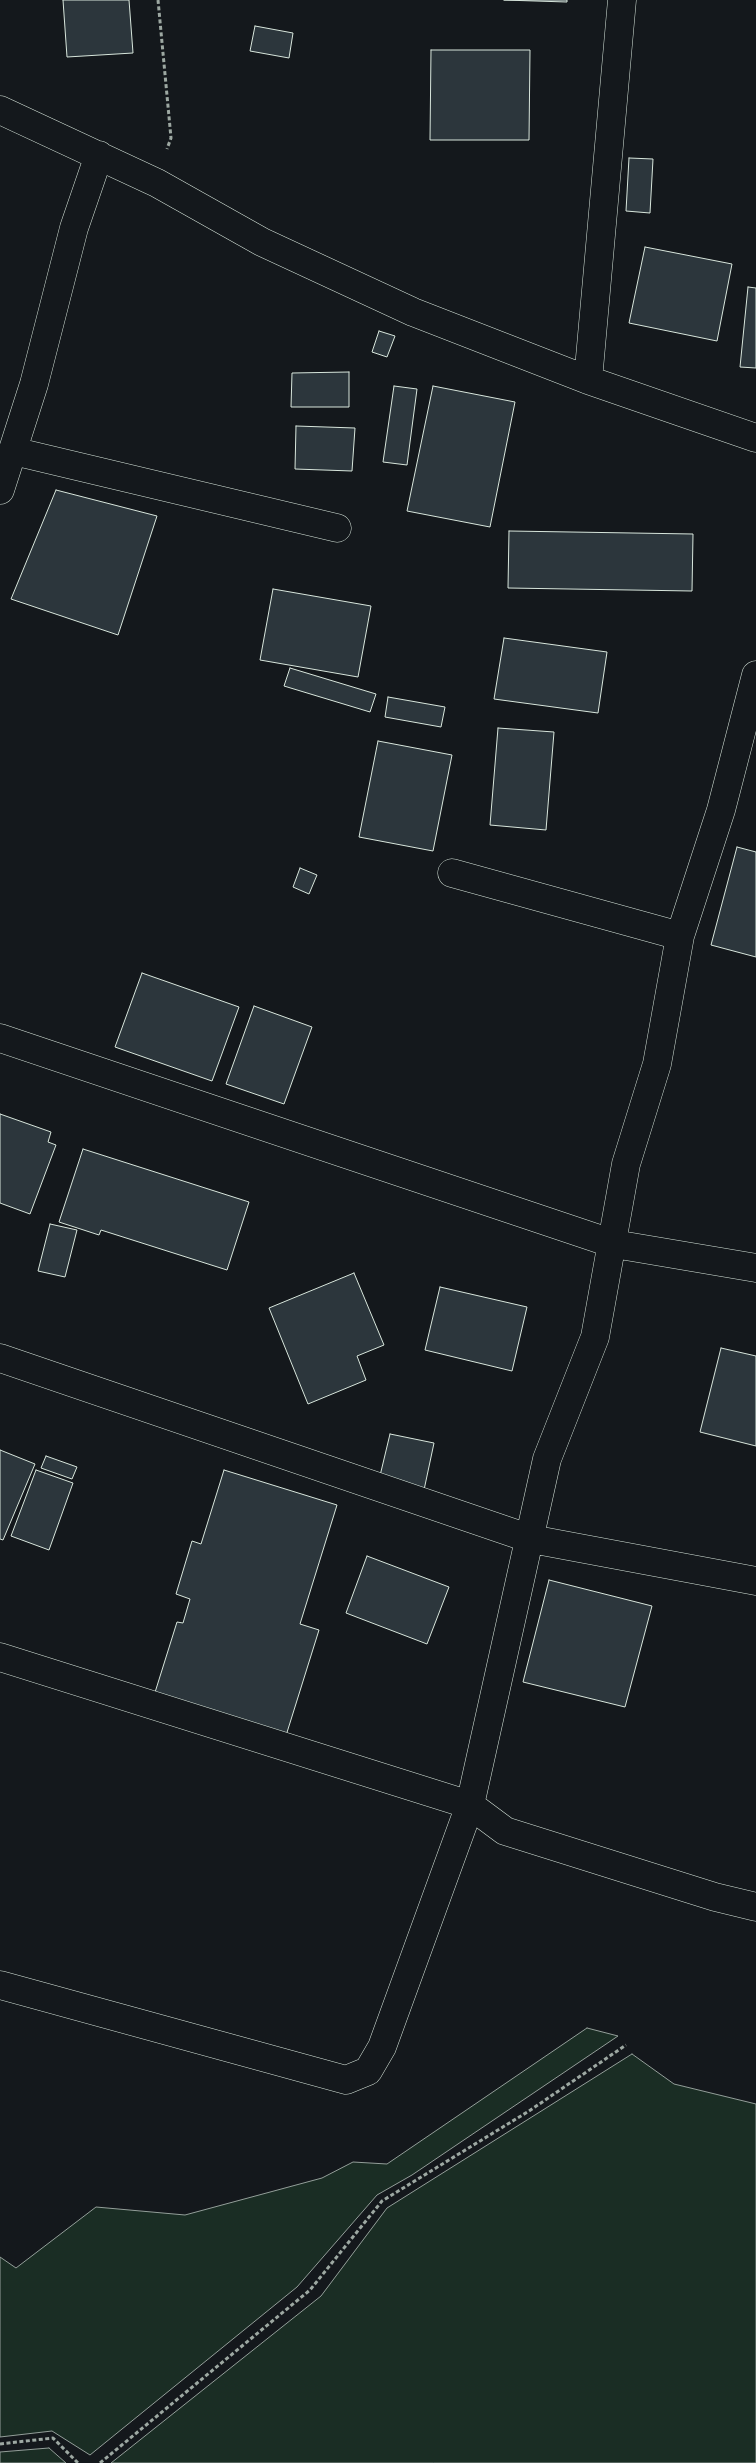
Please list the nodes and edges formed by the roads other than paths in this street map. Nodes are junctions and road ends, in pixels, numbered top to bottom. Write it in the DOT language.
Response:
graph roads {
  1 [pos="622,0"];
  2 [pos="0,110"];
  3 [pos="99,155"];
  4 [pos="588,380"];
  5 [pos="756,438"];
  6 [pos="13,451"];
  7 [pos="0,490"];
  8 [pos="337,528"];
  9 [pos="756,675"];
  10 [pos="452,873"];
  11 [pos="680,936"];
  12 [pos="0,1038"];
  13 [pos="614,1244"];
  14 [pos="756,1268"];
  15 [pos="0,1358"];
  16 [pos="531,1539"];
  17 [pos="756,1581"];
  18 [pos="0,1657"];
  19 [pos="470,1805"];
  20 [pos="756,1907"];
  21 [pos="0,1985"];
  1 -- 4 [label="street"];
  2 -- 3 [label="street"];
  3 -- 4 [label="street"];
  3 -- 6 [label="street"];
  4 -- 5 [label="street"];
  6 -- 7 [label="street"];
  6 -- 8 [label="street"];
  9 -- 11 [label="street"];
  10 -- 11 [label="street"];
  11 -- 13 [label="street"];
  12 -- 13 [label="street"];
  13 -- 14 [label="street"];
  13 -- 16 [label="street"];
  15 -- 16 [label="street"];
  16 -- 17 [label="street"];
  16 -- 19 [label="street"];
  18 -- 19 [label="street"];
  19 -- 20 [label="street"];
  19 -- 21 [label="street"];
}
